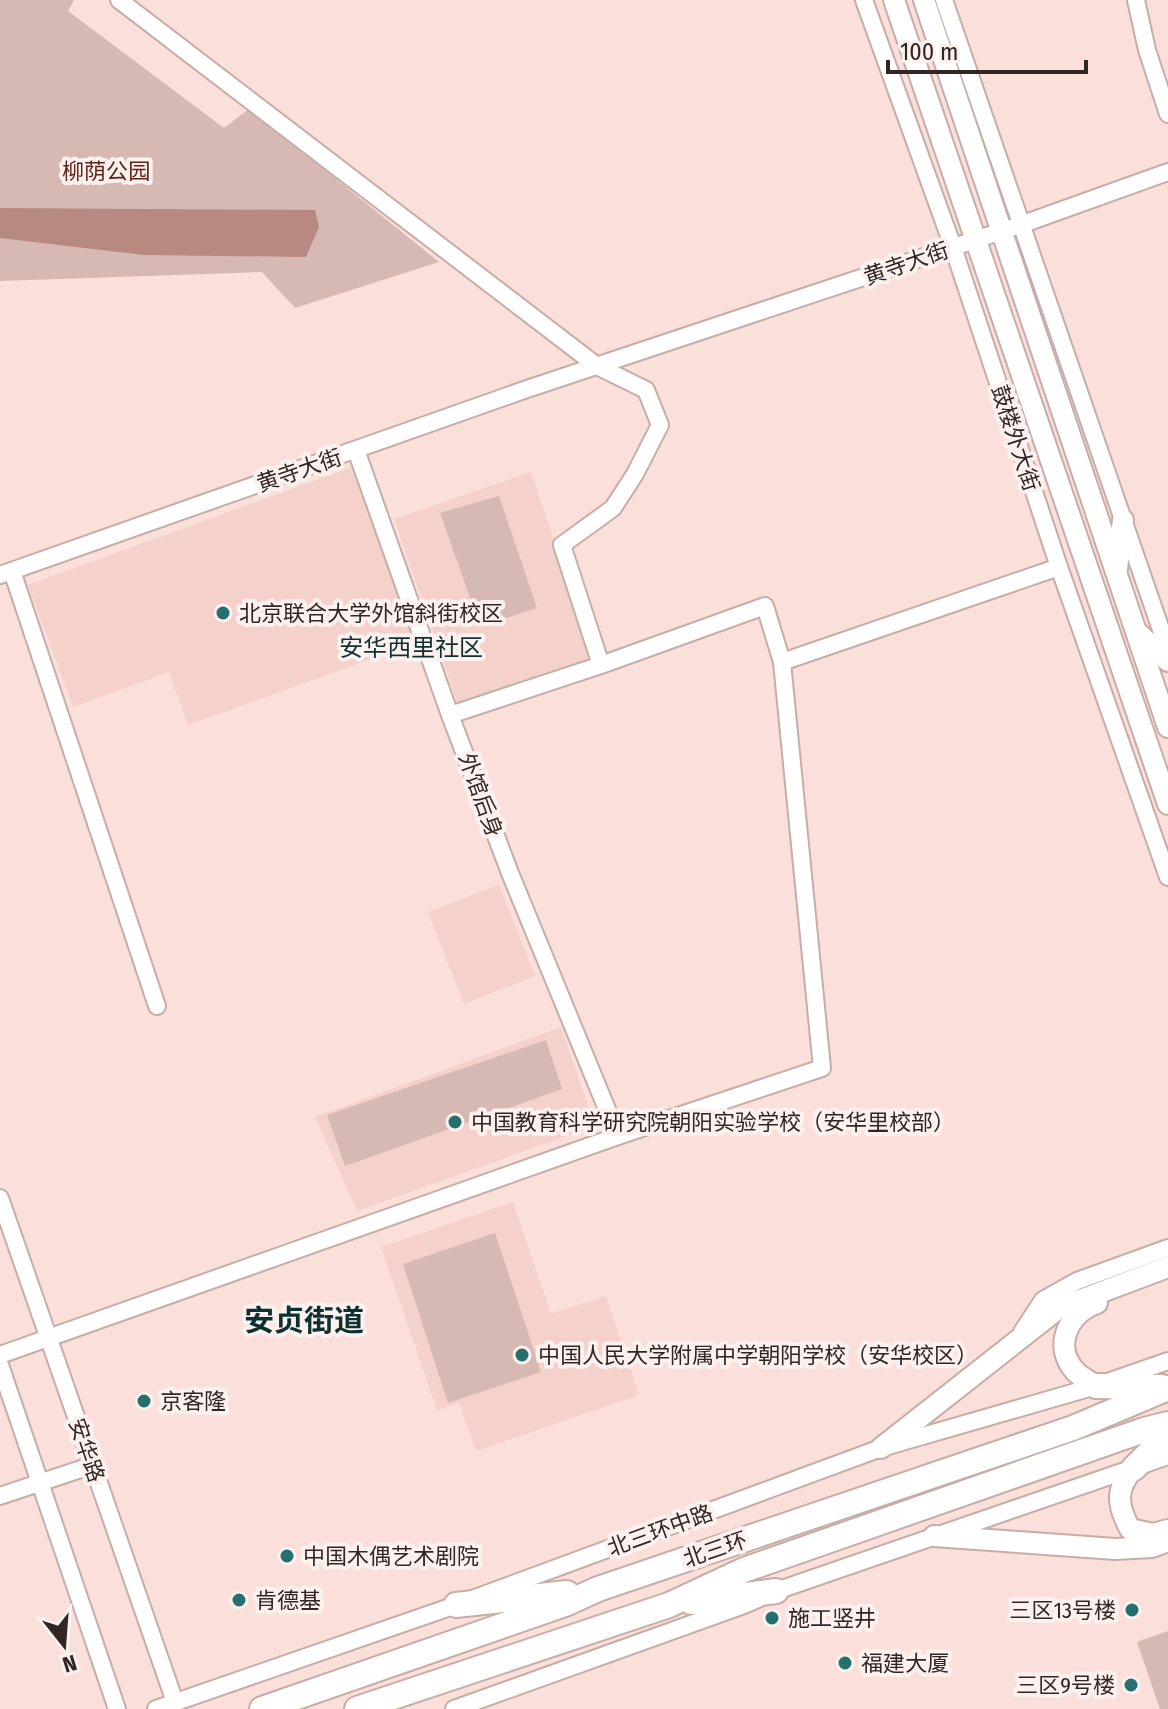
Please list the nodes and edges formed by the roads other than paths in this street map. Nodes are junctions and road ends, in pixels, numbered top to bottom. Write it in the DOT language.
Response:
graph roads {
  1 [pos="119,0"];
  2 [pos="864,0"];
  3 [pos="894,0"];
  4 [pos="924,0"];
  5 [pos="944,0"];
  6 [pos="1136,0"];
  7 [pos="1168,114"];
  8 [pos="1168,172"];
  9 [pos="1023,224"];
  10 [pos="1002,231"];
  11 [pos="977,239"];
  12 [pos="953,247"];
  13 [pos="597,366"];
  14 [pos="356,450"];
  15 [pos="1123,520"];
  16 [pos="1059,567"];
  17 [pos="6,573"];
  18 [pos="1117,577"];
  19 [pos="1135,631"];
  20 [pos="1168,650"];
  21 [pos="1168,661"];
  22 [pos="782,662"];
  23 [pos="601,665"];
  24 [pos="450,715"];
  25 [pos="1168,727"];
  26 [pos="1168,804"];
  27 [pos="1168,877"];
  28 [pos="157,1006"];
  29 [pos="618,1136"];
  30 [pos="0,1198"];
  31 [pos="1168,1248"];
  32 [pos="1168,1267"];
  33 [pos="1168,1277"];
  34 [pos="49,1338"];
  35 [pos="1012,1347"];
  36 [pos="0,1355"];
  37 [pos="1168,1361"];
  38 [pos="0,1365"];
  39 [pos="1096,1386"];
  40 [pos="1168,1387"];
  41 [pos="1168,1424"];
  42 [pos="1168,1434"];
  43 [pos="881,1448"];
  44 [pos="1168,1456"];
  45 [pos="93,1465"];
  46 [pos="1134,1468"];
  47 [pos="40,1482"];
  48 [pos="0,1496"];
  49 [pos="1168,1530"];
  50 [pos="934,1536"];
  51 [pos="1168,1541"];
  52 [pos="1090,1548"];
  53 [pos="1168,1550"];
  54 [pos="598,1589"];
  55 [pos="776,1591"];
  56 [pos="456,1605"];
  57 [pos="669,1605"];
  58 [pos="432,1683"];
  59 [pos="175,1702"];
  60 [pos="117,1709"];
  61 [pos="156,1709"];
  62 [pos="262,1709"];
  63 [pos="357,1709"];
  64 [pos="402,1709"];
  65 [pos="454,1709"];
  1 -- 13 [label="street"];
  2 -- 12 [label="street, 鼓楼外大街"];
  3 -- 11 [label="main road, 鼓楼外大街"];
  4 -- 10 [label="main road"];
  5 -- 9 [label="street"];
  6 -- 7 [label="street"];
  8 -- 9 [label="street, 黄寺大街"];
  9 -- 10 [label="street, 黄寺大街"];
  9 -- 15 [label="street"];
  10 -- 11 [label="street, 黄寺大街"];
  10 -- 18 [label="main road"];
  11 -- 12 [label="street, 黄寺大街"];
  11 -- 26 [label="main road, 鼓楼外大街"];
  12 -- 13 [label="street, 黄寺大街"];
  12 -- 16 [label="street, 鼓楼外大街"];
  13 -- 14 [label="street, 黄寺大街"];
  13 -- 23 [label="street"];
  14 -- 17 [label="street, 黄寺大街"];
  14 -- 24 [label="street, 外馆后身"];
  15 -- 18 [label="main road"];
  15 -- 20 [label="street"];
  16 -- 22 [label="street"];
  16 -- 27 [label="street, 鼓楼外大街"];
  17 -- 28 [label="street"];
  18 -- 19 [label="main road"];
  19 -- 21 [label="main road"];
  19 -- 25 [label="main road"];
  22 -- 23 [label="street"];
  22 -- 29 [label="street"];
  23 -- 24 [label="street"];
  24 -- 29 [label="street, 外馆后身"];
  29 -- 34 [label="street"];
  30 -- 34 [label="street, 安华路"];
  31 -- 35 [label="street"];
  32 -- 35 [label="main road"];
  33 -- 39 [label="main road"];
  34 -- 36 [label="street"];
  34 -- 45 [label="street, 安华路"];
  35 -- 43 [label="main road"];
  37 -- 39 [label="street, 北三环中路"];
  38 -- 47 [label="street"];
  39 -- 40 [label="highway"];
  39 -- 43 [label="street, 北三环中路"];
  40 -- 54 [label="highway, 北三环"];
  41 -- 57 [label="highway, 北三环"];
  42 -- 46 [label="highway"];
  43 -- 56 [label="street, 北三环中路"];
  44 -- 46 [label="street"];
  45 -- 47 [label="street"];
  45 -- 59 [label="street, 安华路"];
  46 -- 49 [label="main road"];
  46 -- 50 [label="street"];
  47 -- 48 [label="street"];
  47 -- 60 [label="street"];
  50 -- 52 [label="main road"];
  50 -- 55 [label="street"];
  51 -- 52 [label="main road"];
  52 -- 53 [label="street"];
  54 -- 56 [label="highway"];
  54 -- 62 [label="highway, 北三环"];
  55 -- 57 [label="highway"];
  55 -- 65 [label="street"];
  56 -- 59 [label="street, 北三环中路"];
  57 -- 58 [label="highway, 北三环"];
  58 -- 63 [label="highway, 北三环"];
  58 -- 64 [label="highway"];
  59 -- 61 [label="street, 北三环中路"];
}
